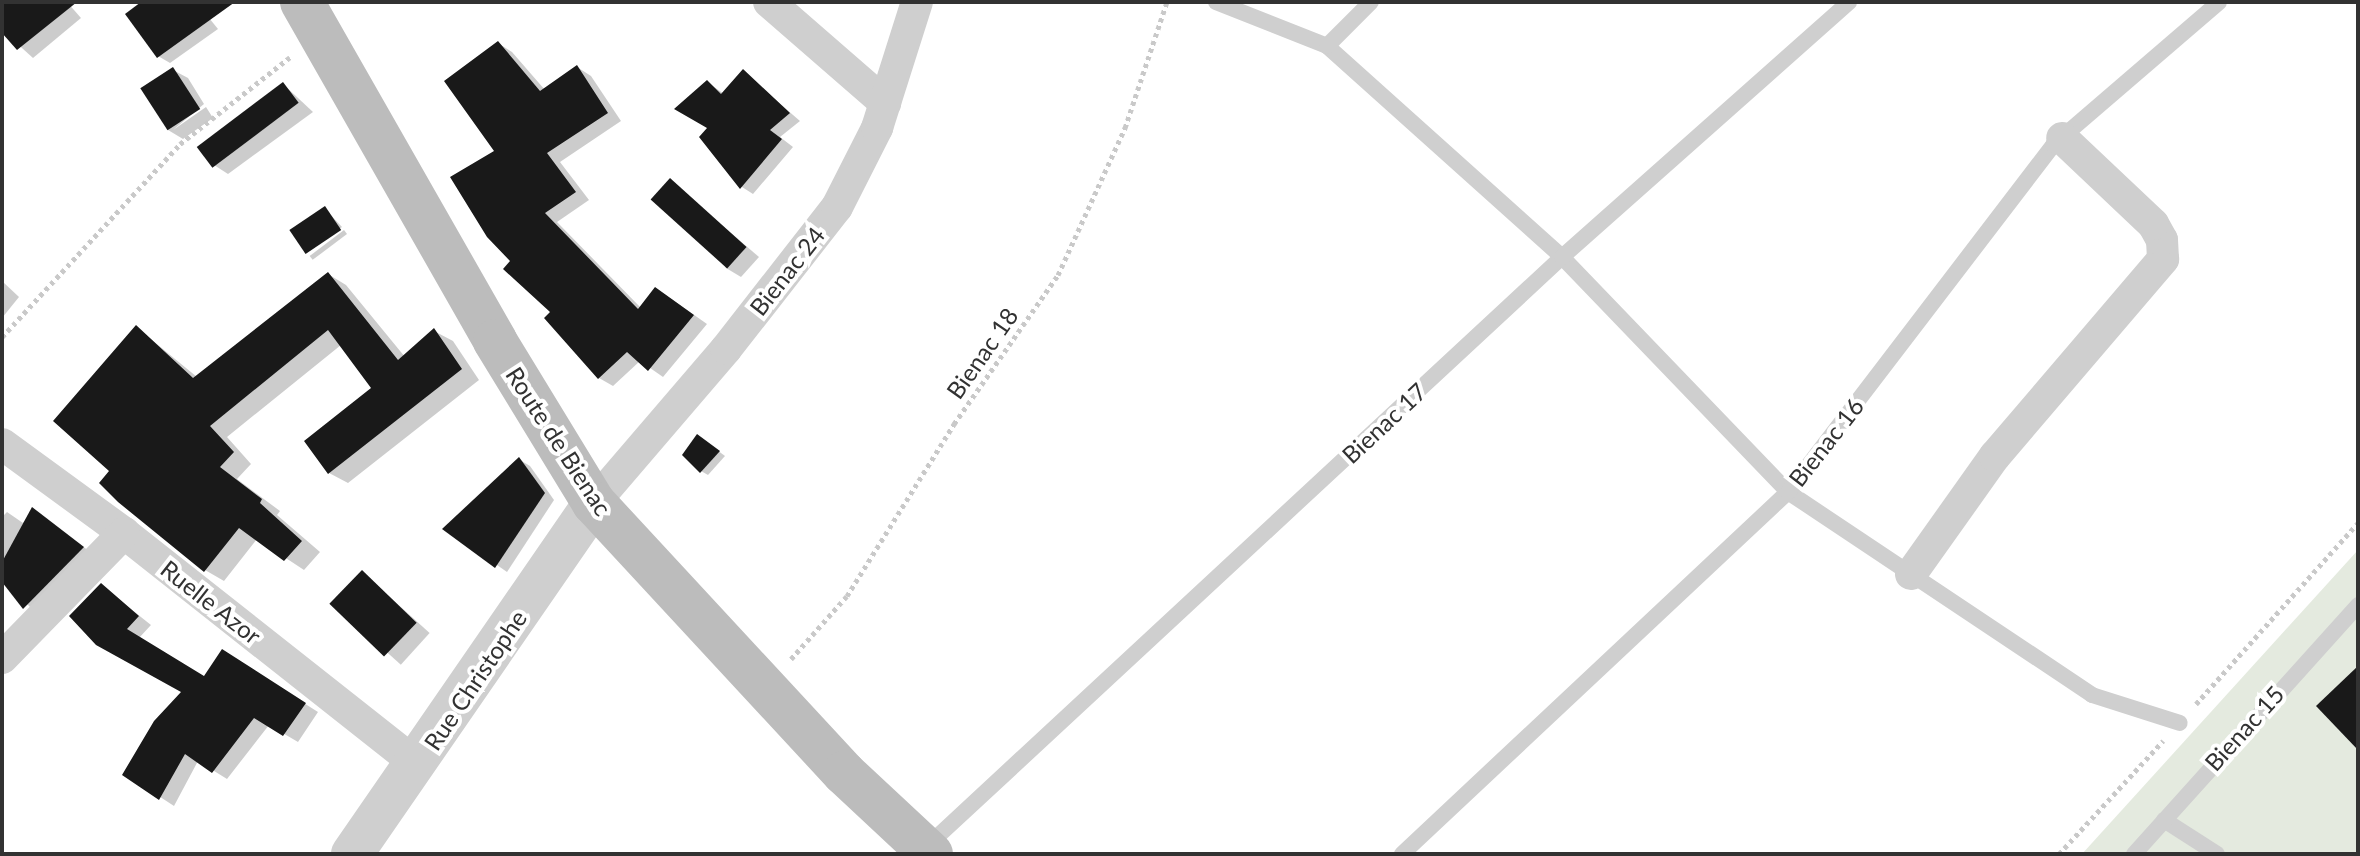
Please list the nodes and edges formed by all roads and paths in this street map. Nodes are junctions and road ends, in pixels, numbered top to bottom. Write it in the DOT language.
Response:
graph roads {
  1 [pos="769,2"];
  2 [pos="917,2"];
  3 [pos="1167,2"];
  4 [pos="1216,2"];
  5 [pos="1371,2"];
  6 [pos="1849,2"];
  7 [pos="2219,2"];
  8 [pos="311,18"];
  9 [pos="1327,46"];
  10 [pos="885,103"];
  11 [pos="2062,138"];
  12 [pos="1562,257"];
  13 [pos="2,337"];
  14 [pos="2,444"];
  15 [pos="1788,492"];
  16 [pos="594,503"];
  17 [pos="2358,523"];
  18 [pos="124,533"];
  19 [pos="1911,574"];
  20 [pos="2358,605"];
  21 [pos="2,658"];
  22 [pos="765,689"];
  23 [pos="2180,723"];
  24 [pos="417,764"];
  25 [pos="2164,820"];
  26 [pos="928,852"];
  27 [pos="352,854"];
  28 [pos="1402,854"];
  29 [pos="2059,854"];
  30 [pos="2134,854"];
  31 [pos="2217,854"];
  1 -- 10 [label="street"];
  2 -- 10 [label="street, Bienac 24"];
  3 -- 22 [label="path, Bienac 18"];
  4 -- 9 [label="lane"];
  5 -- 9 [label="lane"];
  6 -- 12 [label="lane, Bienac 17"];
  7 -- 11 [label="lane, Bienac 16"];
  8 -- 13 [label="path"];
  8 -- 16 [label="main road, Route de Bienac"];
  9 -- 12 [label="lane"];
  10 -- 16 [label="street, Bienac 24"];
  11 -- 15 [label="lane, Bienac 16"];
  11 -- 19 [label="street"];
  12 -- 15 [label="lane"];
  12 -- 26 [label="lane, Bienac 17"];
  14 -- 18 [label="street, Ruelle Azor"];
  15 -- 19 [label="lane"];
  15 -- 28 [label="lane, Bienac 16"];
  16 -- 22 [label="main road, Route de Bienac"];
  16 -- 24 [label="street, Rue Christophe"];
  17 -- 23 [label="path"];
  18 -- 21 [label="street"];
  18 -- 24 [label="street, Ruelle Azor"];
  19 -- 23 [label="lane"];
  20 -- 25 [label="lane, Bienac 15"];
  22 -- 26 [label="main road, Route de Bienac"];
  23 -- 29 [label="path"];
  24 -- 27 [label="street, Rue Christophe"];
  25 -- 30 [label="lane, Bienac 15"];
  25 -- 31 [label="lane"];
}
